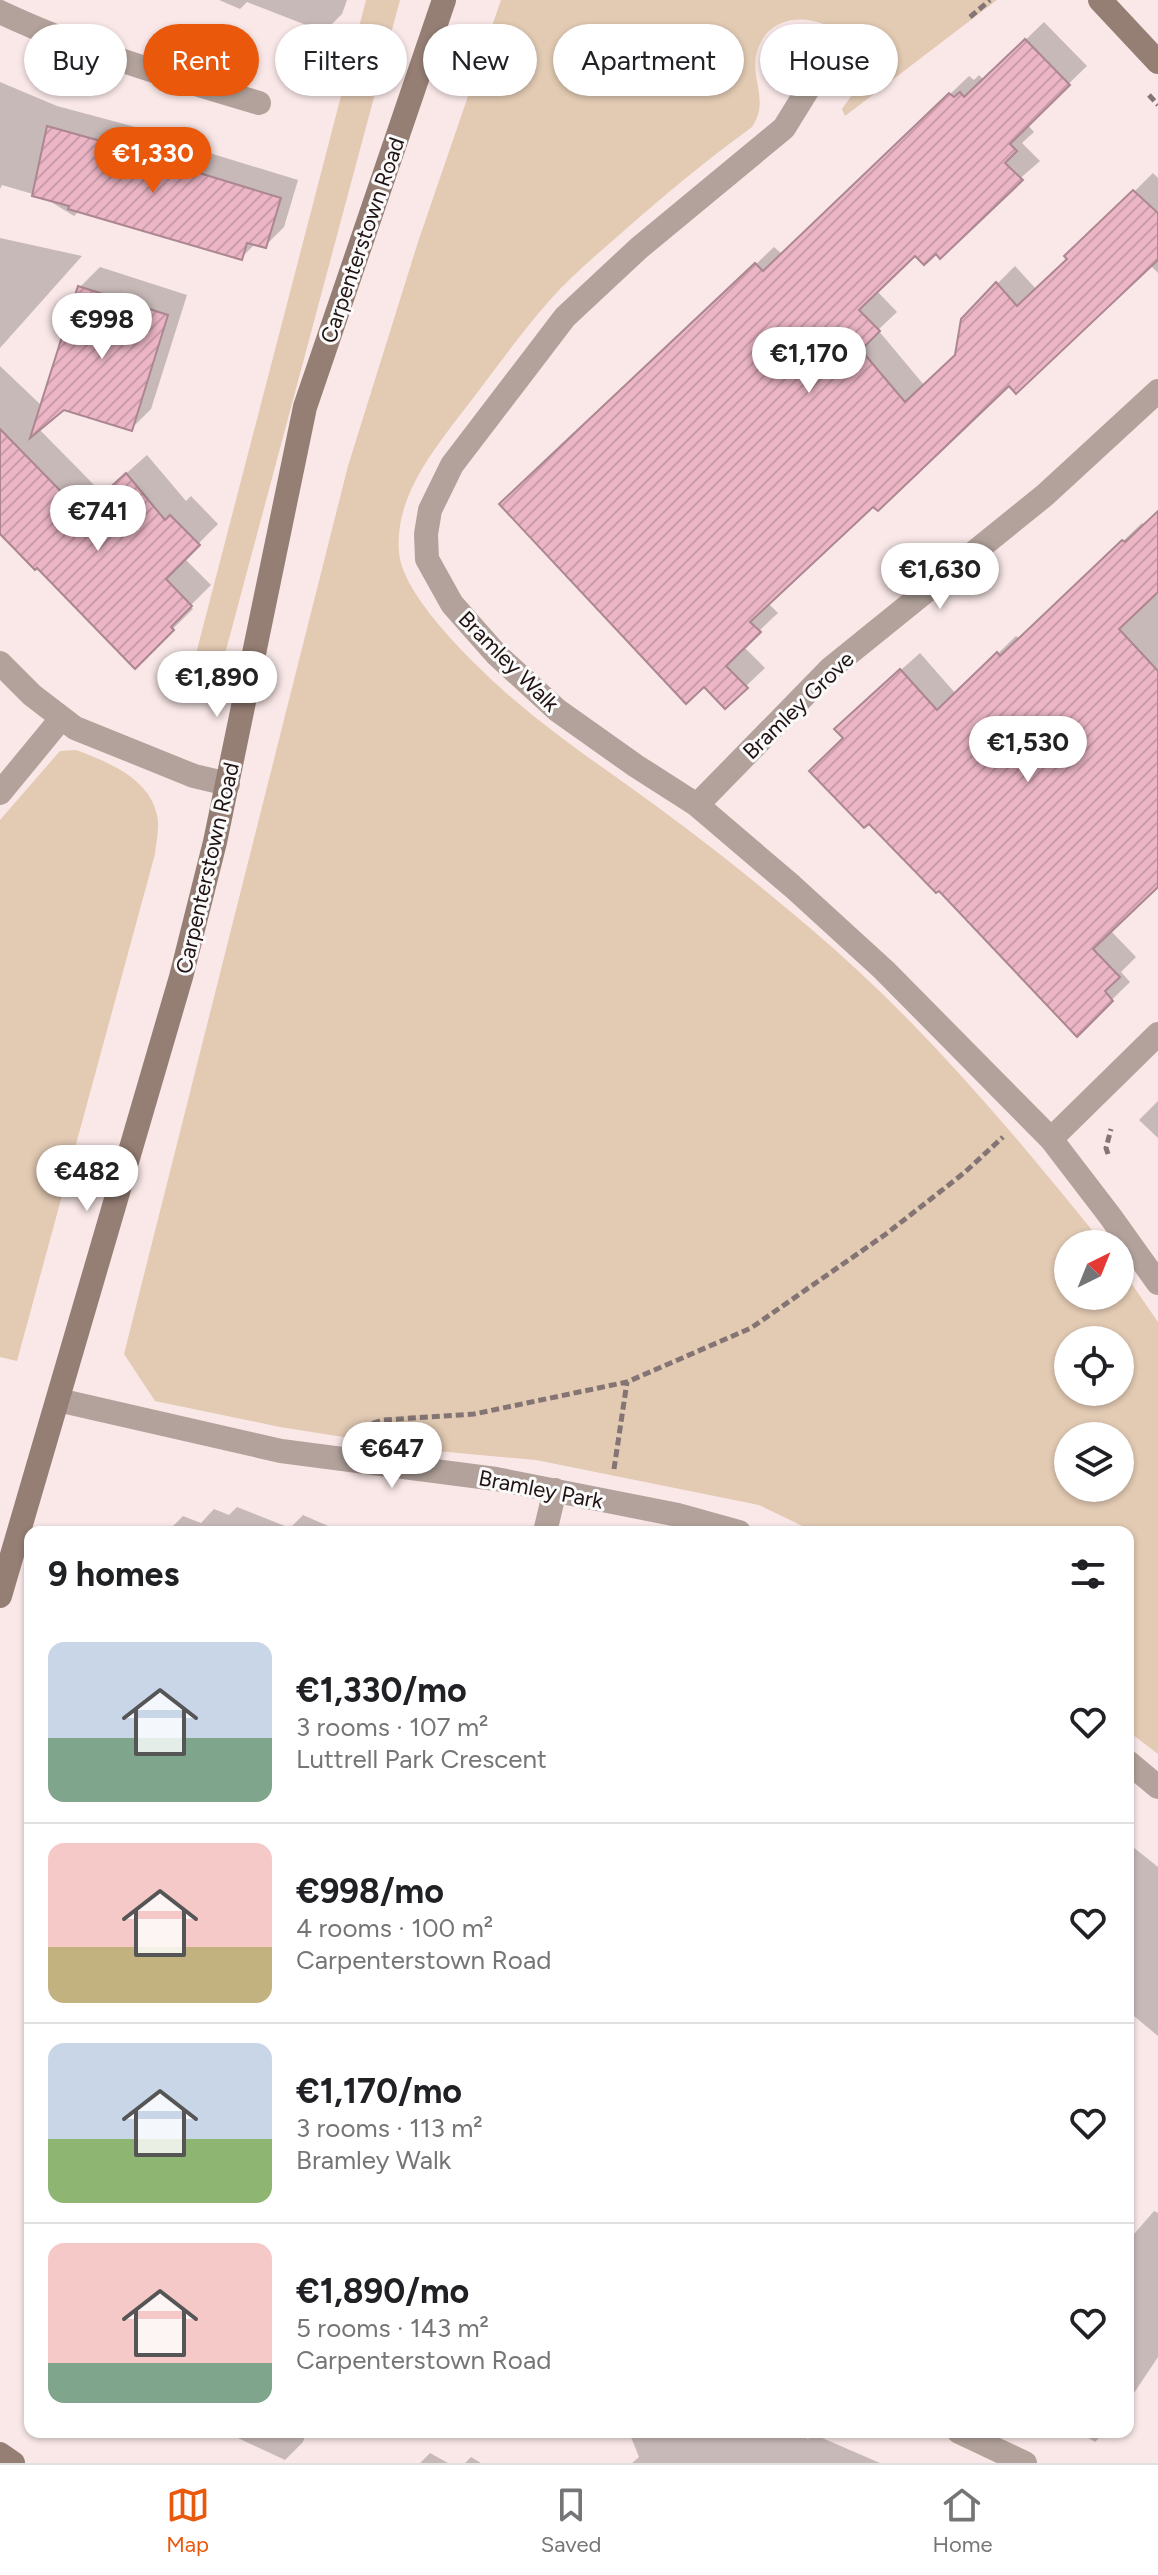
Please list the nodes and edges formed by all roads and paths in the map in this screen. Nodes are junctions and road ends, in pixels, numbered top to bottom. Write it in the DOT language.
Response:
graph roads {
  1 [pos="4,0"];
  2 [pos="444,0"];
  3 [pos="990,0"];
  4 [pos="1100,0"];
  5 [pos="0,10"];
  6 [pos="970,17"];
  7 [pos="1158,62"];
  8 [pos="804,96"];
  9 [pos="259,103"];
  10 [pos="1158,391"];
  11 [pos="0,663"];
  12 [pos="60,720"];
  13 [pos="228,784"];
  14 [pos="0,793"];
  15 [pos="697,805"];
  16 [pos="1158,1034"];
  17 [pos="1027,1115"];
  18 [pos="1116,1121"];
  19 [pos="1051,1139"];
  20 [pos="1109,1156"];
  21 [pos="1158,1283"];
  22 [pos="627,1382"];
  23 [pos="58,1400"];
  24 [pos="354,1429"];
  25 [pos="555,1490"];
  26 [pos="609,1502"];
  27 [pos="546,1526"];
  28 [pos="717,1526"];
  29 [pos="0,1596"];
  30 [pos="1134,1767"];
  31 [pos="1158,1787"];
  32 [pos="972,2438"];
  33 [pos="0,2454"];
  34 [pos="13,2463"];
  35 [pos="1025,2463"];
  1 -- 5 [label="street"];
  2 -- 13 [label="street, Carpenterstown Road"];
  3 -- 6 [label="path"];
  4 -- 7 [label="street"];
  5 -- 9 [label="street"];
  8 -- 15 [label="street, Bramley Walk"];
  10 -- 15 [label="street, Bramley Grove"];
  11 -- 12 [label="street"];
  12 -- 13 [label="street"];
  12 -- 14 [label="street"];
  13 -- 23 [label="street, Carpenterstown Road"];
  15 -- 17 [label="street, Bramley Walk"];
  16 -- 19 [label="street"];
  17 -- 19 [label="street, Bramley Walk"];
  17 -- 22 [label="path"];
  18 -- 20 [label="path"];
  19 -- 21 [label="street, Bramley Walk"];
  22 -- 24 [label="path"];
  22 -- 26 [label="path"];
  23 -- 25 [label="street, Bramley Park"];
  23 -- 29 [label="street, Carpenterstown Road"];
  25 -- 26 [label="street, Bramley Park"];
  25 -- 27 [label="street"];
  26 -- 28 [label="street, Bramley Park"];
  30 -- 31 [label="street"];
  32 -- 35 [label="street"];
  33 -- 34 [label="street"];
}
